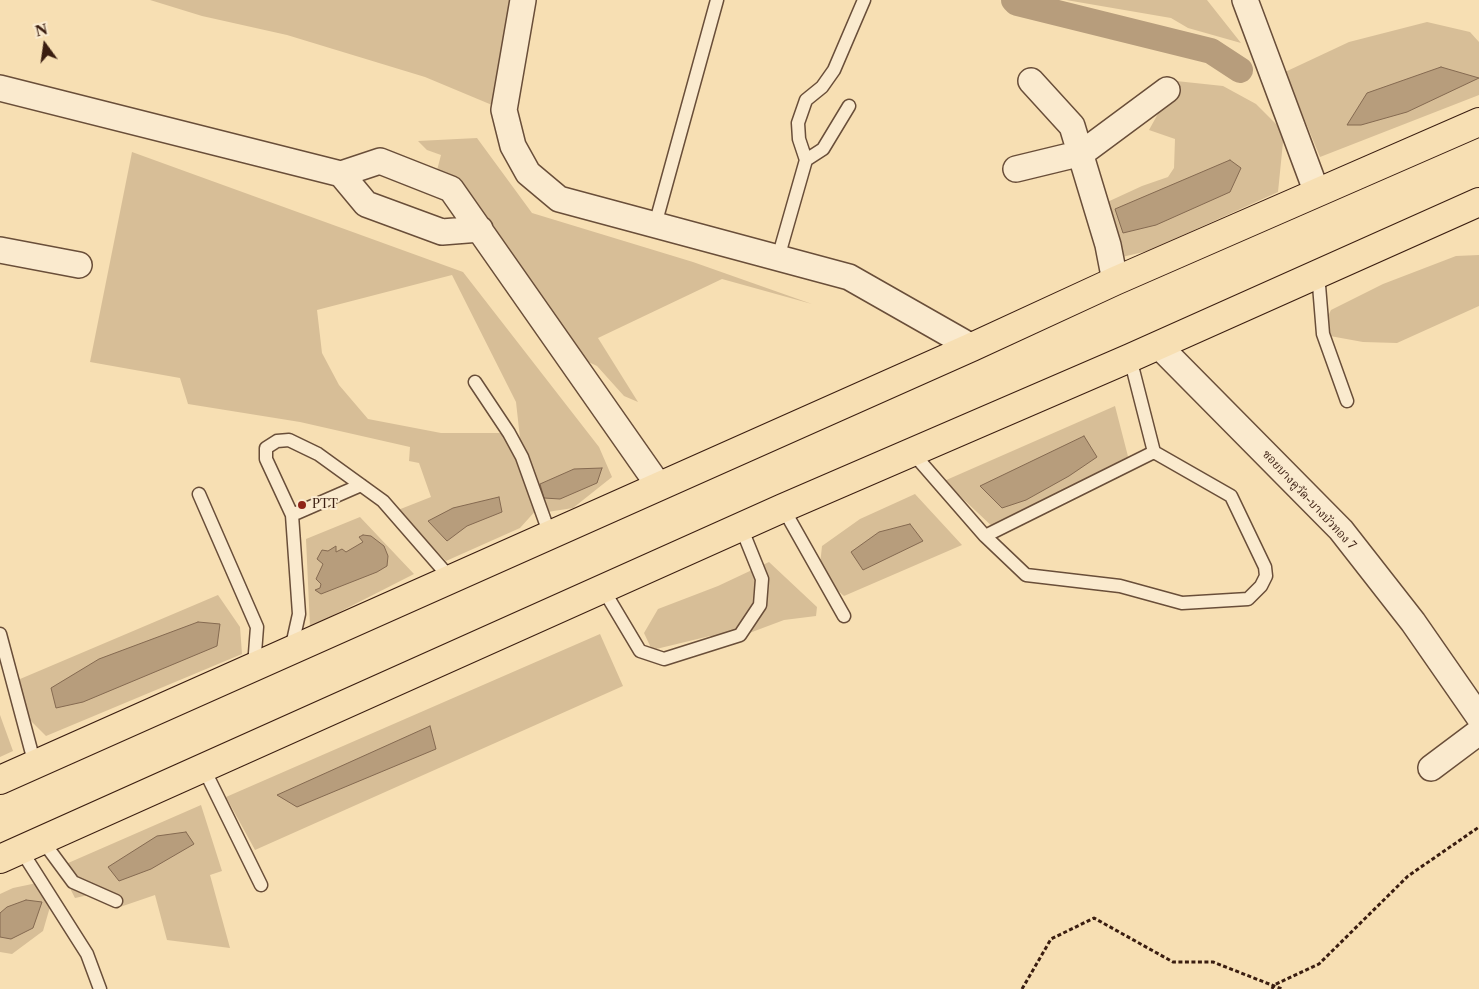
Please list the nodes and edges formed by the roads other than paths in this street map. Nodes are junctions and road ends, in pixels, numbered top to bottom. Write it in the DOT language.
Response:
graph roads {
  1 [pos="523,0"];
  2 [pos="717,0"];
  3 [pos="864,0"];
  4 [pos="1245,0"];
  5 [pos="1031,81"];
  6 [pos="0,88"];
  7 [pos="1167,90"];
  8 [pos="850,106"];
  9 [pos="1479,122"];
  10 [pos="1082,153"];
  11 [pos="806,160"];
  12 [pos="1016,169"];
  13 [pos="341,174"];
  14 [pos="1317,193"];
  15 [pos="1479,202"];
  16 [pos="656,225"];
  17 [pos="480,230"];
  18 [pos="0,250"];
  19 [pos="778,258"];
  20 [pos="79,265"];
  21 [pos="1318,273"];
  22 [pos="1115,281"];
  23 [pos="1158,345"];
  24 [pos="972,347"];
  25 [pos="1130,358"];
  26 [pos="475,382"];
  27 [pos="1346,401"];
  28 [pos="1154,452"];
  29 [pos="920,460"];
  30 [pos="362,485"];
  31 [pos="659,486"];
  32 [pos="199,494"];
  33 [pos="783,508"];
  34 [pos="292,516"];
  35 [pos="741,527"];
  36 [pos="550,535"];
  37 [pos="985,536"];
  38 [pos="451,579"];
  39 [pos="604,589"];
  40 [pos="844,616"];
  41 [pos="0,634"];
  42 [pos="291,650"];
  43 [pos="254,666"];
  44 [pos="1479,717"];
  45 [pos="1479,732"];
  46 [pos="34,765"];
  47 [pos="202,767"];
  48 [pos="1431,768"];
  49 [pos="0,780"];
  50 [pos="21,850"];
  51 [pos="260,885"];
  52 [pos="116,901"];
  53 [pos="100,989"];
  1 -- 16 [label="street"];
  2 -- 16 [label="lane"];
  3 -- 11 [label="lane"];
  4 -- 14 [label="street"];
  5 -- 10 [label="street"];
  6 -- 13 [label="street"];
  7 -- 10 [label="street"];
  8 -- 11 [label="lane"];
  9 -- 14 [label="main road"];
  10 -- 12 [label="street"];
  10 -- 22 [label="street"];
  11 -- 19 [label="lane"];
  13 -- 17 [label="street"];
  13 -- 17 [label="street"];
  14 -- 22 [label="main road"];
  15 -- 21 [label="main road"];
  16 -- 19 [label="street"];
  17 -- 31 [label="street"];
  18 -- 20 [label="street"];
  19 -- 24 [label="street"];
  21 -- 23 [label="main road"];
  21 -- 27 [label="lane"];
  22 -- 24 [label="main road"];
  23 -- 25 [label="main road"];
  23 -- 44 [label="street, ซอยบางคูวัด-บางบัวทอง 7"];
  24 -- 31 [label="main road"];
  25 -- 28 [label="lane"];
  25 -- 29 [label="main road"];
  26 -- 36 [label="lane"];
  28 -- 37 [label="lane"];
  28 -- 37 [label="lane"];
  29 -- 33 [label="main road"];
  29 -- 37 [label="lane"];
  30 -- 34 [label="lane"];
  30 -- 34 [label="lane"];
  30 -- 38 [label="lane"];
  31 -- 36 [label="main road"];
  32 -- 43 [label="lane"];
  33 -- 35 [label="main road"];
  33 -- 40 [label="lane"];
  34 -- 42 [label="lane"];
  35 -- 39 [label="main road"];
  35 -- 39 [label="lane"];
  36 -- 38 [label="main road"];
  38 -- 42 [label="main road"];
  39 -- 47 [label="main road"];
  41 -- 46 [label="lane"];
  42 -- 43 [label="main road"];
  43 -- 46 [label="main road"];
  45 -- 48 [label="street"];
  46 -- 49 [label="main road"];
  47 -- 50 [label="main road"];
  47 -- 51 [label="lane"];
  50 -- 52 [label="lane"];
  50 -- 53 [label="lane"];
}
